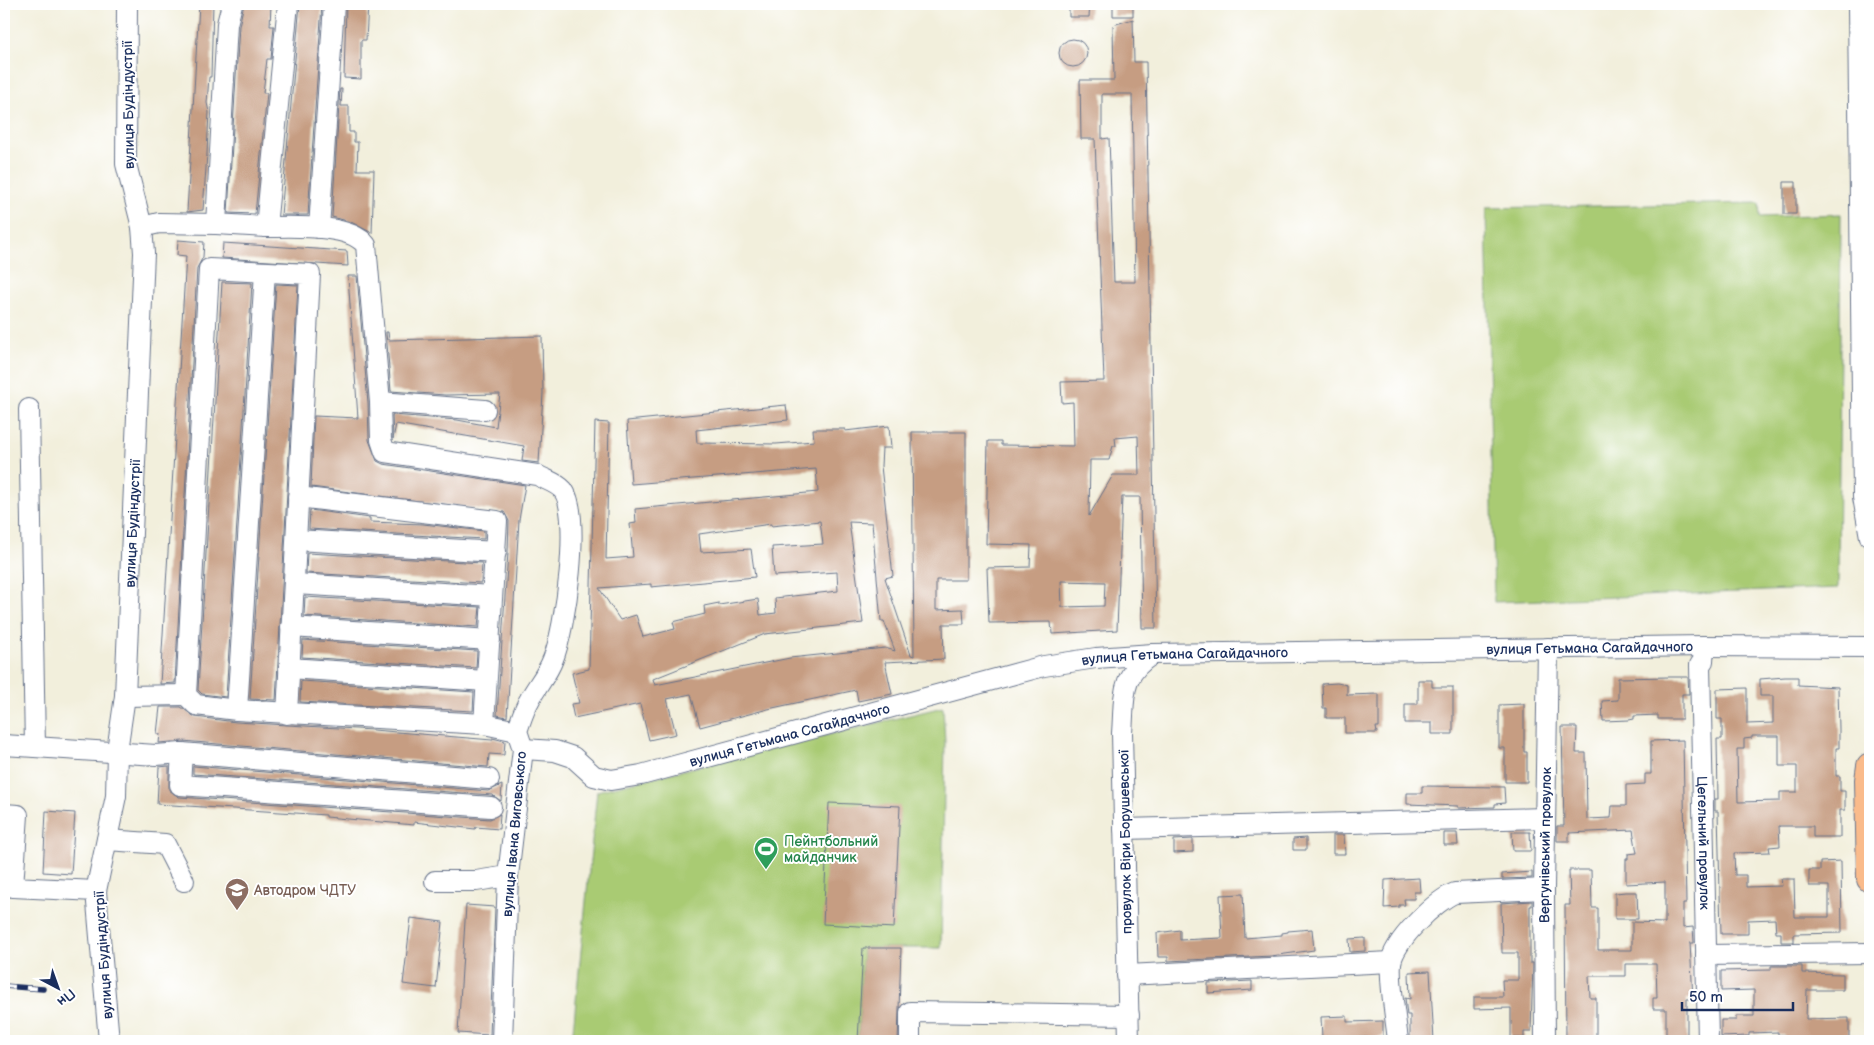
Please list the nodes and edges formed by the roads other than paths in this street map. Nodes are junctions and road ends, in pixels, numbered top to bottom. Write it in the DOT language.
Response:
graph roads {
  1 [pos="127,4"];
  2 [pos="232,4"];
  3 [pos="288,4"];
  4 [pos="334,4"];
  5 [pos="1858,4"];
  6 [pos="216,224"];
  7 [pos="142,227"];
  8 [pos="266,227"];
  9 [pos="319,228"];
  10 [pos="265,272"];
  11 [pos="1861,279"];
  12 [pos="1870,300"];
  13 [pos="380,402"];
  14 [pos="29,409"];
  15 [pos="485,410"];
  16 [pos="298,497"];
  17 [pos="1870,537"];
  18 [pos="297,540"];
  19 [pos="496,552"];
  20 [pos="295,584"];
  21 [pos="492,596"];
  22 [pos="291,627"];
  23 [pos="490,640"];
  24 [pos="1704,646"];
  25 [pos="1870,647"];
  26 [pos="1548,648"];
  27 [pos="1153,654"];
  28 [pos="289,668"];
  29 [pos="486,682"];
  30 [pos="186,695"];
  31 [pos="126,696"];
  32 [pos="237,710"];
  33 [pos="287,714"];
  34 [pos="484,724"];
  35 [pos="520,740"];
  36 [pos="4,745"];
  37 [pos="35,747"];
  38 [pos="117,751"];
  39 [pos="182,753"];
  40 [pos="1870,766"];
  41 [pos="489,779"];
  42 [pos="491,807"];
  43 [pos="4,814"];
  44 [pos="1545,818"];
  45 [pos="1124,829"];
  46 [pos="107,840"];
  47 [pos="508,876"];
  48 [pos="1870,879"];
  49 [pos="184,881"];
  50 [pos="436,881"];
  51 [pos="1544,888"];
  52 [pos="96,891"];
  53 [pos="1870,953"];
  54 [pos="1706,955"];
  55 [pos="1391,962"];
  56 [pos="1127,974"];
  57 [pos="1129,1015"];
  58 [pos="109,1041"];
  59 [pos="502,1041"];
  60 [pos="910,1041"];
  61 [pos="1129,1041"];
  62 [pos="1398,1041"];
  63 [pos="1545,1041"];
  64 [pos="1708,1041"];
  1 -- 7 [label="street, вулиця Будіндустрії"];
  2 -- 6 [label="street"];
  3 -- 8 [label="street"];
  4 -- 9 [label="street"];
  5 -- 11 [label="street"];
  6 -- 7 [label="street"];
  6 -- 8 [label="street"];
  7 -- 31 [label="street, вулиця Будіндустрії"];
  8 -- 9 [label="street"];
  9 -- 13 [label="street"];
  10 -- 16 [label="street"];
  10 -- 30 [label="street"];
  10 -- 32 [label="street"];
  11 -- 12 [label="street"];
  11 -- 17 [label="street"];
  13 -- 15 [label="street"];
  13 -- 35 [label="street, вулиця Івана Виговського"];
  14 -- 37 [label="street"];
  16 -- 18 [label="street"];
  16 -- 19 [label="street"];
  18 -- 19 [label="street"];
  18 -- 20 [label="street"];
  19 -- 21 [label="street"];
  20 -- 21 [label="street"];
  20 -- 22 [label="street"];
  21 -- 23 [label="street"];
  22 -- 23 [label="street"];
  22 -- 28 [label="street"];
  23 -- 29 [label="street"];
  24 -- 25 [label="street, вулиця Гетьмана Сагайдачного"];
  24 -- 26 [label="street, вулиця Гетьмана Сагайдачного"];
  24 -- 54 [label="street, Цегельний провулок"];
  26 -- 27 [label="street, вулиця Гетьмана Сагайдачного"];
  26 -- 44 [label="street, Вергунівський провулок"];
  27 -- 35 [label="street, вулиця Гетьмана Сагайдачного"];
  27 -- 45 [label="street, провулок Віри Борушевської"];
  28 -- 29 [label="street"];
  28 -- 33 [label="street"];
  29 -- 34 [label="street"];
  30 -- 31 [label="street"];
  30 -- 32 [label="street, вулиця Гетьмана Сагайдачного"];
  31 -- 38 [label="street, вулиця Будіндустрії"];
  32 -- 33 [label="street, вулиця Гетьмана Сагайдачного"];
  33 -- 34 [label="street, вулиця Гетьмана Сагайдачного"];
  34 -- 35 [label="street, вулиця Гетьмана Сагайдачного"];
  35 -- 47 [label="street, вулиця Івана Виговського"];
  36 -- 37 [label="street"];
  37 -- 38 [label="street"];
  38 -- 39 [label="street"];
  38 -- 46 [label="street, вулиця Будіндустрії"];
  39 -- 41 [label="street"];
  39 -- 42 [label="street"];
  40 -- 48 [label="main road"];
  43 -- 52 [label="street"];
  44 -- 45 [label="street"];
  44 -- 51 [label="street, Вергунівський провулок"];
  45 -- 56 [label="street, провулок Віри Борушевської"];
  46 -- 49 [label="street"];
  46 -- 52 [label="street, вулиця Будіндустрії"];
  47 -- 50 [label="street"];
  47 -- 59 [label="street, вулиця Івана Виговського"];
  51 -- 55 [label="street"];
  51 -- 63 [label="street, Вергунівський провулок"];
  52 -- 58 [label="street, вулиця Будіндустрії"];
  53 -- 54 [label="street"];
  54 -- 64 [label="street, Цегельний провулок"];
  55 -- 56 [label="street"];
  55 -- 62 [label="street"];
  56 -- 57 [label="street, провулок Віри Борушевської"];
  57 -- 60 [label="street"];
  57 -- 61 [label="street, провулок Віри Борушевської"];
}
